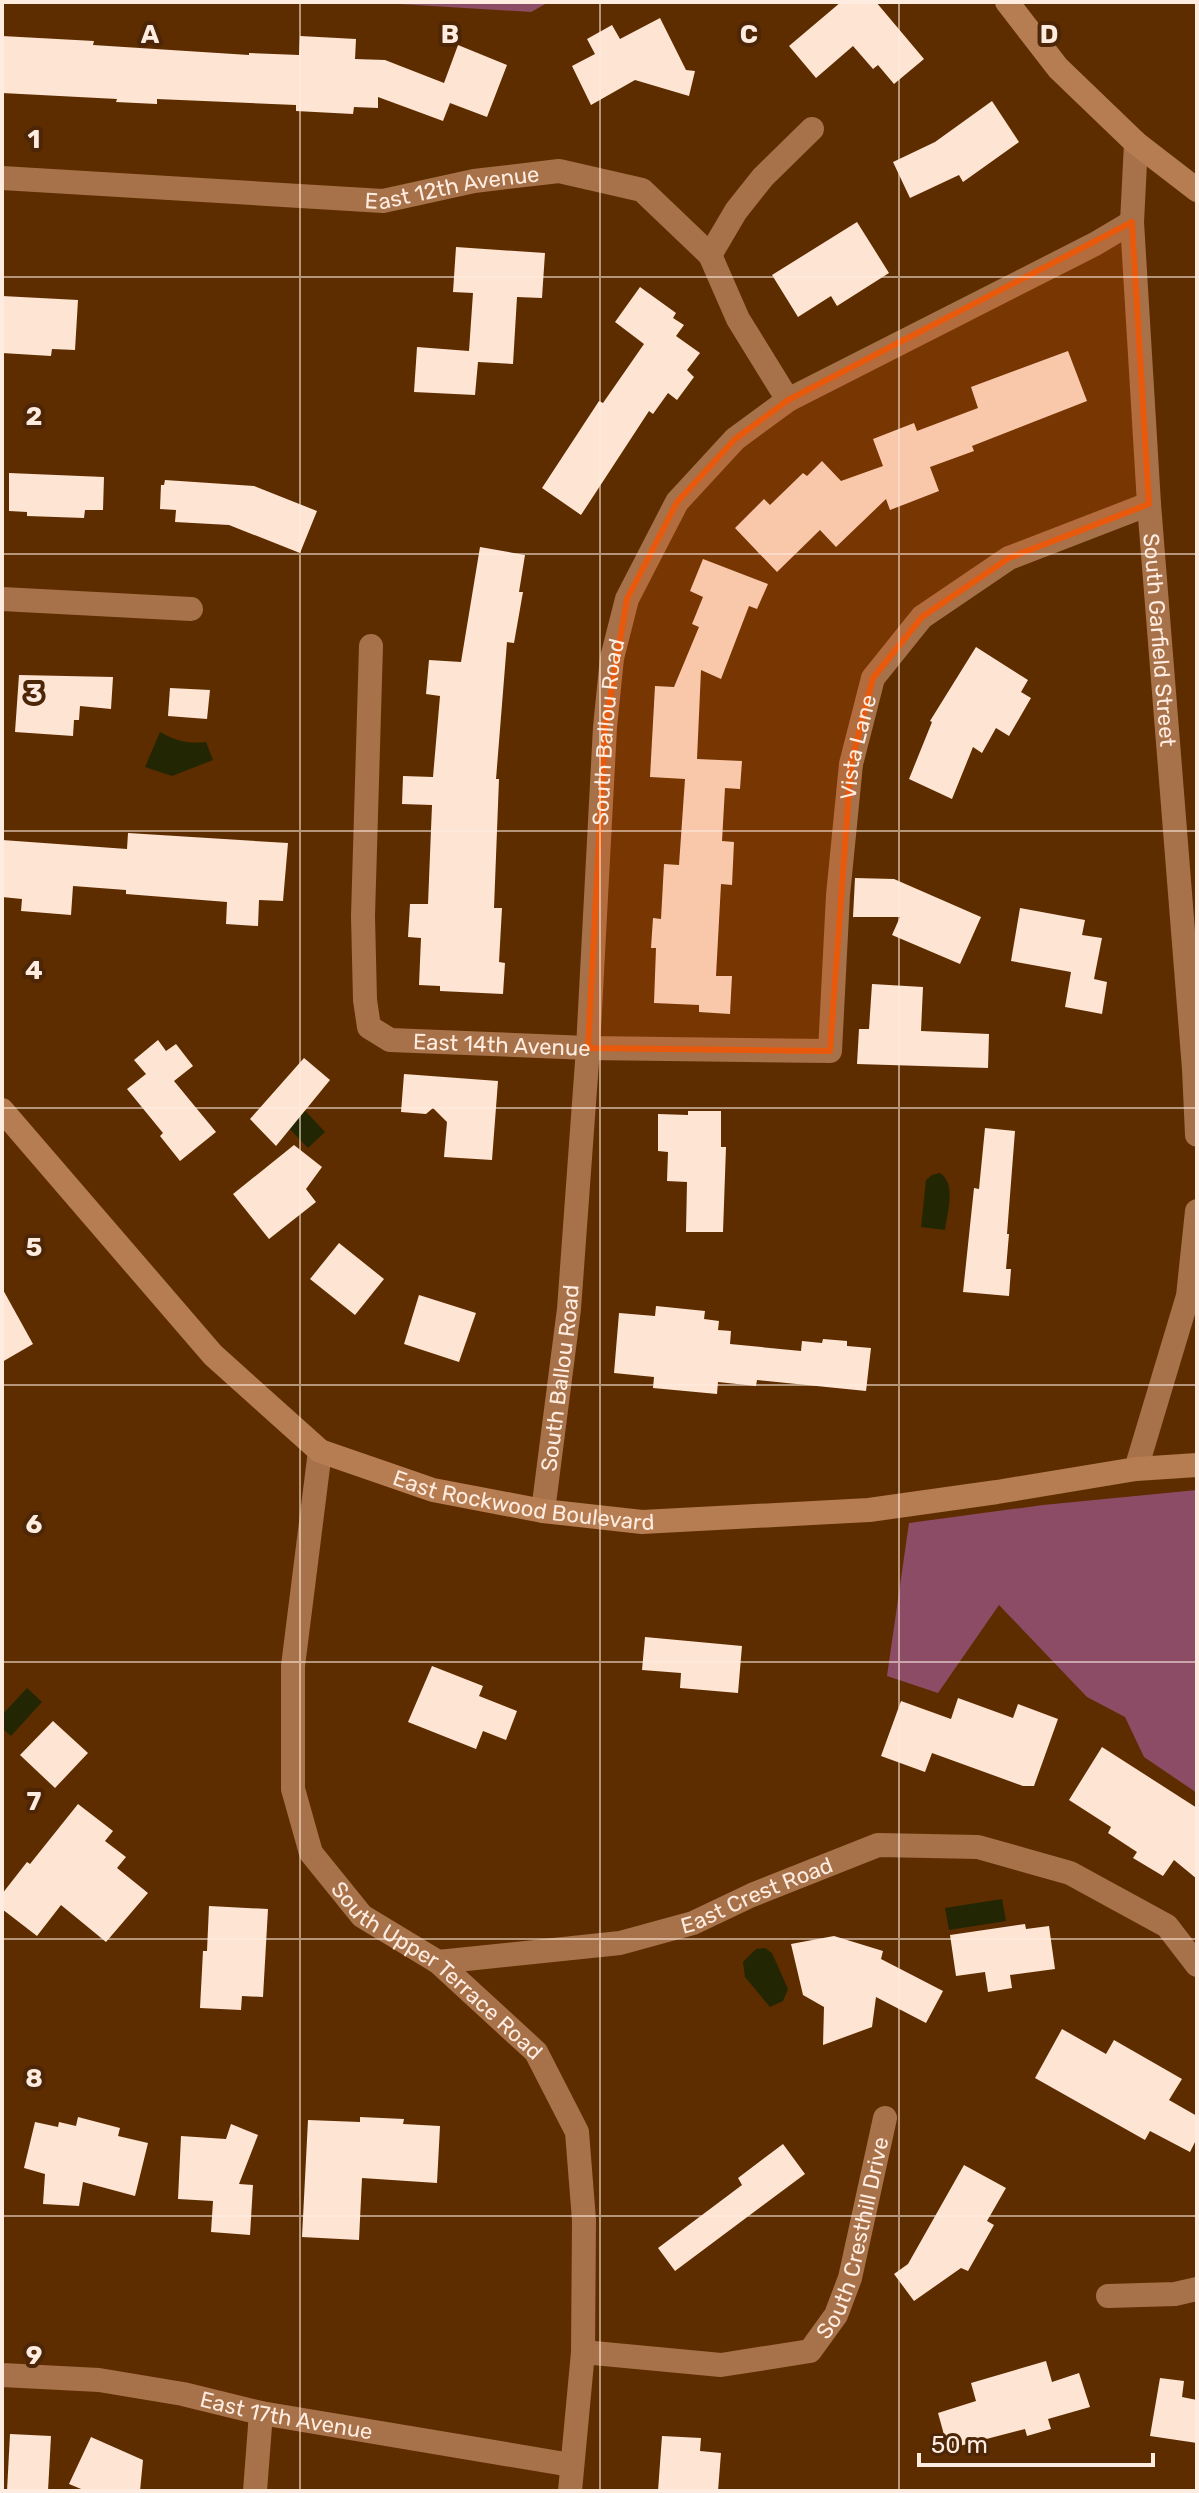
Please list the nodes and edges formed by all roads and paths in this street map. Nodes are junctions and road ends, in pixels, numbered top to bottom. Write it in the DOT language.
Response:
graph roads {
  1 [pos="1007,2"];
  2 [pos="812,129"];
  3 [pos="1136,143"];
  4 [pos="2,178"];
  5 [pos="1197,190"];
  6 [pos="1132,222"];
  7 [pos="710,255"];
  8 [pos="788,400"];
  9 [pos="1149,504"];
  10 [pos="2,599"];
  11 [pos="191,609"];
  12 [pos="371,646"];
  13 [pos="588,1048"];
  14 [pos="830,1051"];
  15 [pos="1195,1069"];
  16 [pos="2,1110"];
  17 [pos="1197,1135"];
  18 [pos="1197,1211"];
  19 [pos="320,1451"];
  20 [pos="1197,1465"];
  21 [pos="1136,1469"];
  22 [pos="543,1511"];
  23 [pos="438,1962"];
  24 [pos="1197,1965"];
  25 [pos="885,2118"];
  26 [pos="1197,2289"];
  27 [pos="1108,2296"];
  28 [pos="583,2352"];
  29 [pos="2,2375"];
  30 [pos="261,2413"];
  31 [pos="571,2465"];
  32 [pos="255,2491"];
  33 [pos="570,2491"];
  1 -- 3 [label="street"];
  2 -- 7 [label="street"];
  3 -- 5 [label="street"];
  3 -- 6 [label="street, South Garfield Street"];
  4 -- 7 [label="street, East 12th Avenue"];
  6 -- 8 [label="street, South Ballou Road"];
  6 -- 9 [label="street, South Garfield Street"];
  7 -- 8 [label="street, East 12th Avenue"];
  8 -- 13 [label="street, South Ballou Road"];
  9 -- 14 [label="street, Vista Lane"];
  9 -- 15 [label="street, South Garfield Street"];
  10 -- 11 [label="street"];
  12 -- 13 [label="street, East 14th Avenue"];
  13 -- 14 [label="street, East 14th Avenue"];
  13 -- 22 [label="street, South Ballou Road"];
  15 -- 17 [label="street, South Garfield Street"];
  16 -- 19 [label="street, East Rockwood Boulevard"];
  18 -- 21 [label="street"];
  19 -- 22 [label="street, East Rockwood Boulevard"];
  19 -- 23 [label="street, South Upper Terrace Road"];
  20 -- 21 [label="street, East Rockwood Boulevard"];
  21 -- 22 [label="street, East Rockwood Boulevard"];
  23 -- 24 [label="street, East Crest Road"];
  23 -- 28 [label="street, South Upper Terrace Road"];
  25 -- 28 [label="street, South Cresthill Drive"];
  26 -- 27 [label="street"];
  28 -- 31 [label="street, South Upper Terrace Road"];
  29 -- 30 [label="street, East 17th Avenue"];
  30 -- 31 [label="street, East 17th Avenue"];
  30 -- 32 [label="street"];
  31 -- 33 [label="street, South Upper Terrace Road"];
}
